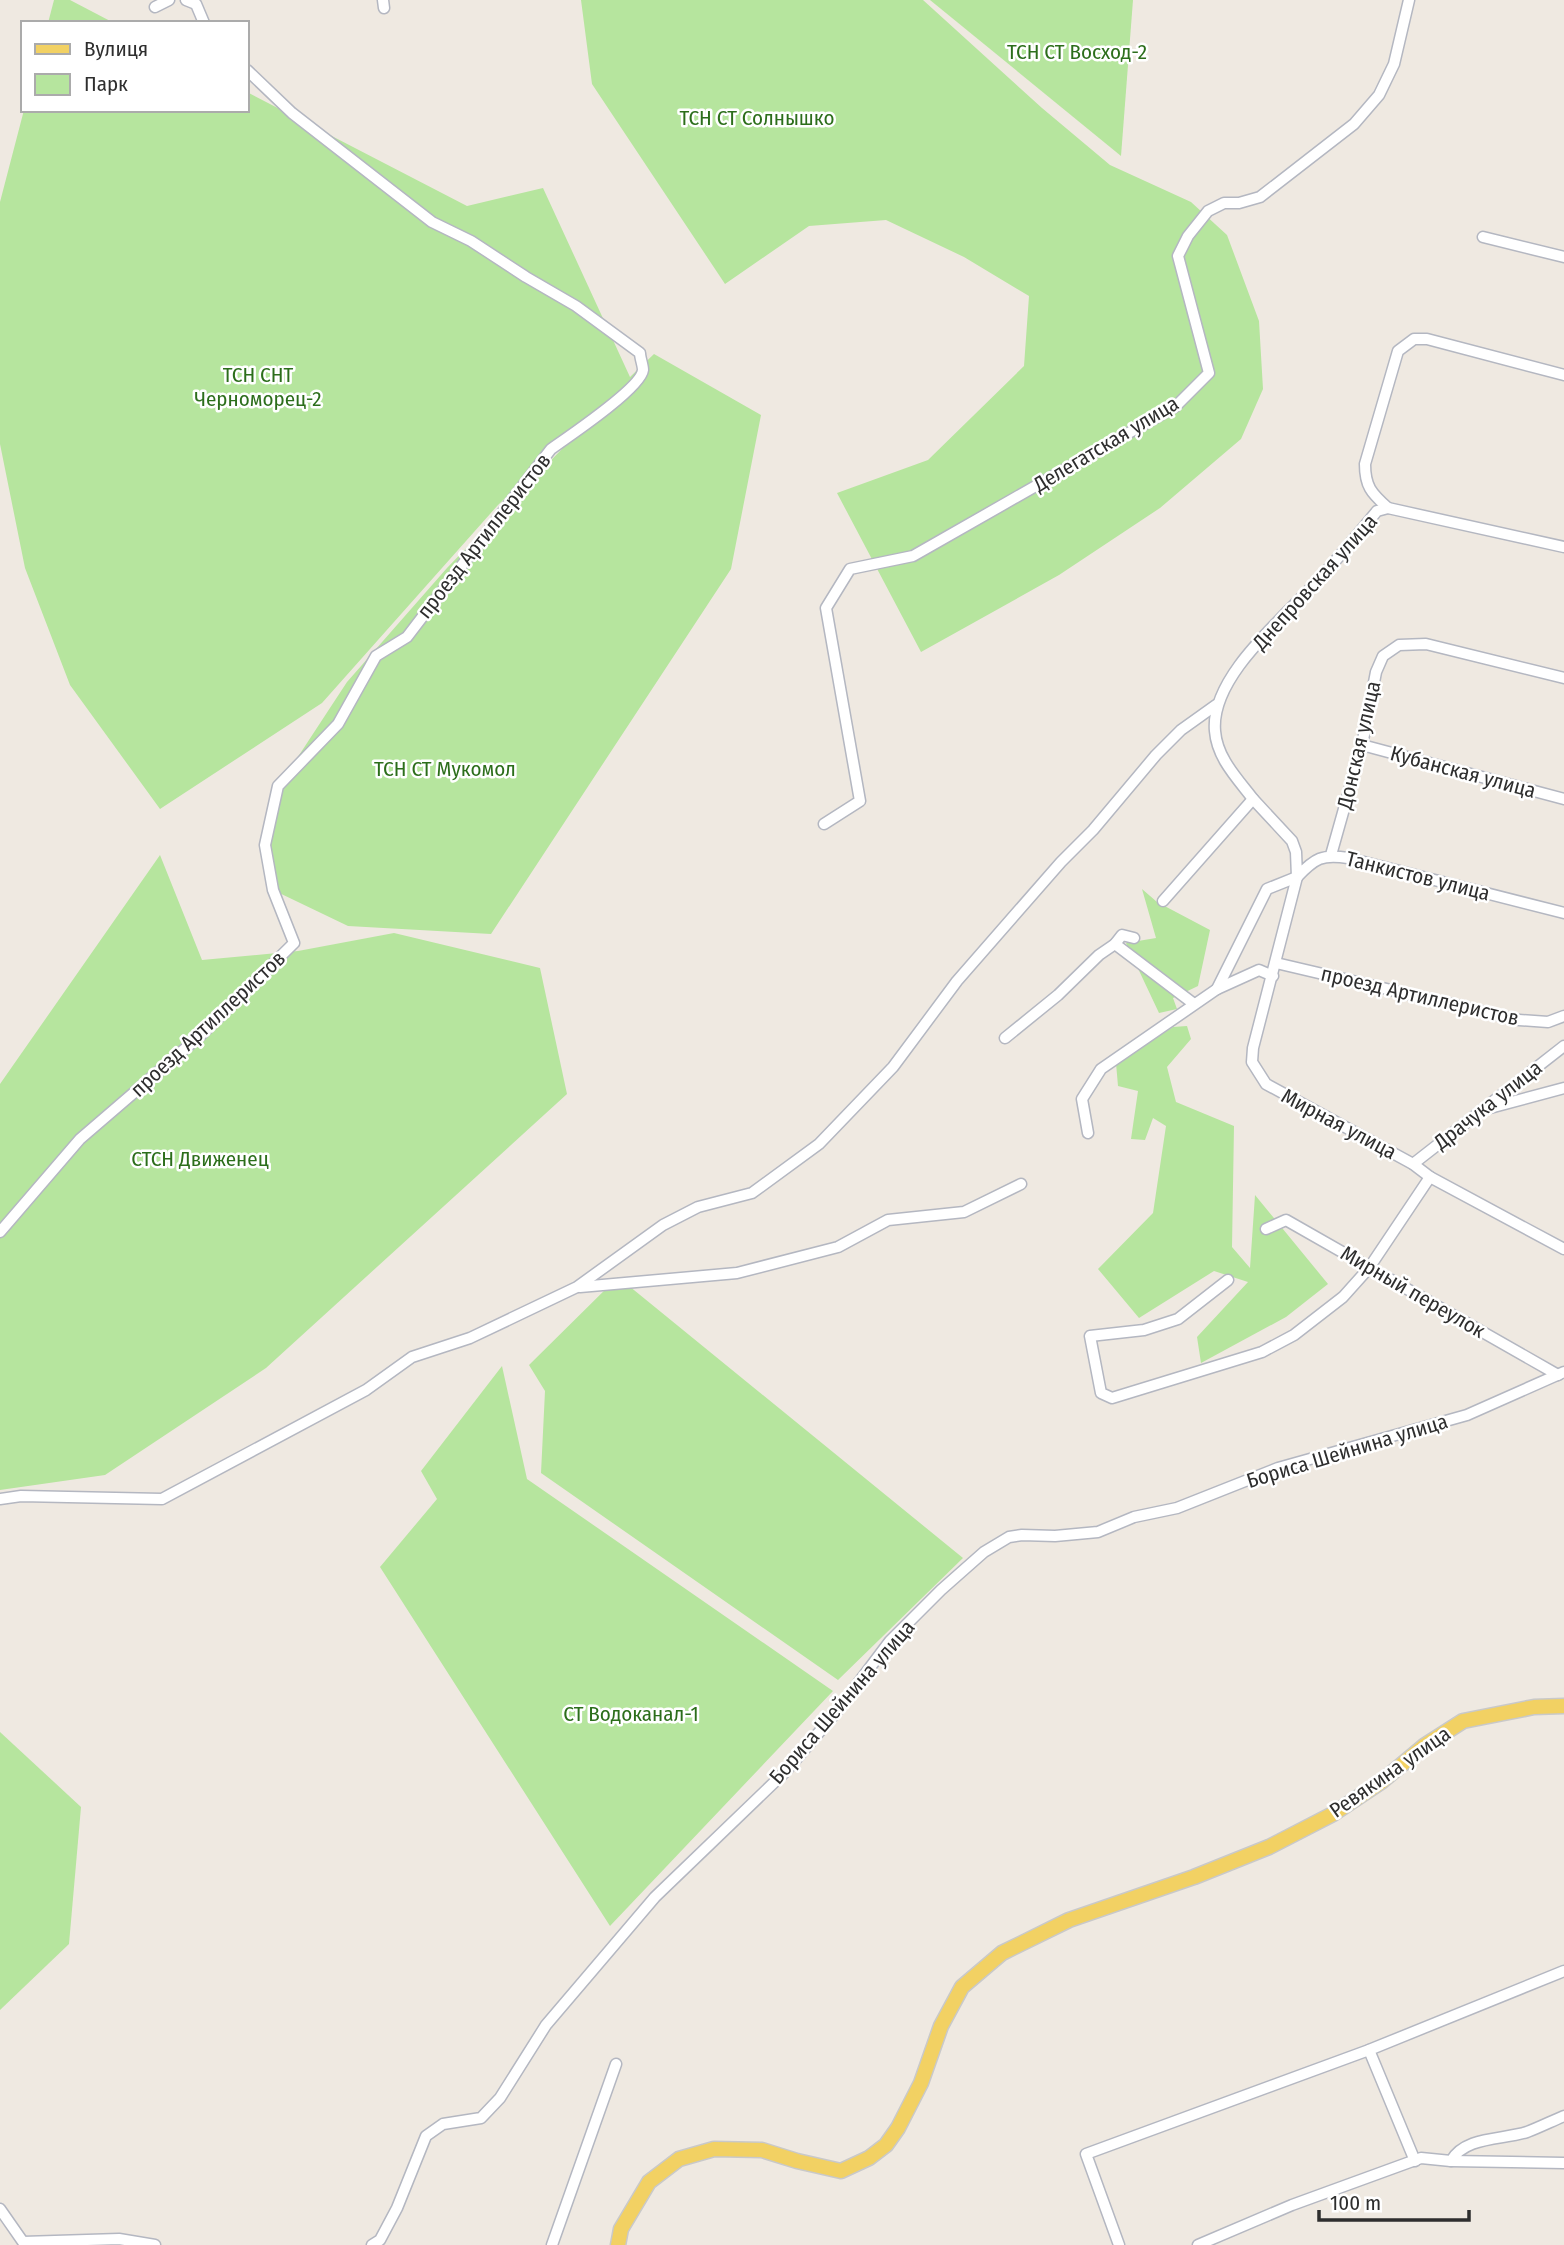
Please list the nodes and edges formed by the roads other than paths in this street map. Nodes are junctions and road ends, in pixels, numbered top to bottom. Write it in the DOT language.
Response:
graph roads {
  1 [pos="169,0"];
  2 [pos="186,0"];
  3 [pos="1409,0"];
  4 [pos="155,8"];
  5 [pos="203,21"];
  6 [pos="248,71"];
  7 [pos="1483,237"];
  8 [pos="1564,257"];
  9 [pos="1564,375"];
  10 [pos="1388,508"];
  11 [pos="1564,547"];
  12 [pos="1564,678"];
  13 [pos="1216,705"];
  14 [pos="1362,745"];
  15 [pos="1254,799"];
  16 [pos="1564,799"];
  17 [pos="824,824"];
  18 [pos="1331,855"];
  19 [pos="1297,877"];
  20 [pos="1163,901"];
  21 [pos="1564,913"];
  22 [pos="1134,938"];
  23 [pos="1115,944"];
  24 [pos="1276,963"];
  25 [pos="1273,976"];
  26 [pos="1217,989"];
  27 [pos="1194,1004"];
  28 [pos="1564,1016"];
  29 [pos="1005,1038"];
  30 [pos="1564,1046"];
  31 [pos="1564,1087"];
  32 [pos="1480,1110"];
  33 [pos="1087,1133"];
  34 [pos="1413,1164"];
  35 [pos="1430,1177"];
  36 [pos="1021,1184"];
  37 [pos="1266,1229"];
  38 [pos="0,1232"];
  39 [pos="1564,1249"];
  40 [pos="1369,1268"];
  41 [pos="1228,1280"];
  42 [pos="577,1287"];
  43 [pos="1561,1374"];
  44 [pos="0,1499"];
  45 [pos="1564,1706"];
  46 [pos="1564,1971"];
  47 [pos="1369,2050"];
  48 [pos="616,2064"];
  49 [pos="1564,2116"];
  50 [pos="1415,2161"];
  51 [pos="1451,2161"];
  52 [pos="1564,2163"];
  53 [pos="0,2209"];
  54 [pos="155,2245"];
  55 [pos="372,2245"];
  56 [pos="552,2245"];
  57 [pos="618,2245"];
  58 [pos="1119,2245"];
  59 [pos="1198,2245"];
  1 -- 4 [label="street"];
  2 -- 5 [label="street"];
  3 -- 17 [label="street, Делегатская улица"];
  6 -- 38 [label="street, проезд Артиллеристов"];
  7 -- 8 [label="street"];
  9 -- 10 [label="street"];
  10 -- 11 [label="street, Днепровская улица"];
  10 -- 13 [label="street, Днепровская улица"];
  12 -- 14 [label="street, Донская улица"];
  13 -- 15 [label="street"];
  13 -- 42 [label="street, Днепровская улица"];
  14 -- 16 [label="street, Кубанская улица"];
  14 -- 18 [label="street, Донская улица"];
  15 -- 19 [label="street"];
  15 -- 20 [label="street"];
  18 -- 19 [label="street, Танкистов улица"];
  18 -- 21 [label="street, Танкистов улица"];
  19 -- 24 [label="street, Мирная улица"];
  19 -- 26 [label="street, Танкистов улица"];
  22 -- 23 [label="street"];
  23 -- 27 [label="street"];
  23 -- 29 [label="street"];
  24 -- 25 [label="street, Мирная улица"];
  24 -- 28 [label="street, проезд Артиллеристов"];
  25 -- 26 [label="street"];
  25 -- 34 [label="street, Мирная улица"];
  26 -- 27 [label="street"];
  27 -- 33 [label="street"];
  30 -- 32 [label="street, Драчука улица"];
  31 -- 32 [label="street"];
  32 -- 34 [label="street, Драчука улица"];
  34 -- 35 [label="street, Мирная улица"];
  35 -- 39 [label="street, Мирная улица"];
  35 -- 40 [label="street"];
  36 -- 42 [label="street"];
  37 -- 40 [label="street, Мирный переулок"];
  40 -- 41 [label="street"];
  40 -- 43 [label="street, Мирный переулок"];
  42 -- 44 [label="street"];
  43 -- 55 [label="street, Бориса Шейнина улица"];
  45 -- 57 [label="main road, Ревякина улица"];
  46 -- 47 [label="street"];
  47 -- 50 [label="street"];
  47 -- 58 [label="street"];
  48 -- 56 [label="street"];
  49 -- 51 [label="street"];
  50 -- 51 [label="street"];
  50 -- 59 [label="street"];
  51 -- 52 [label="street"];
  53 -- 54 [label="street"];
}
